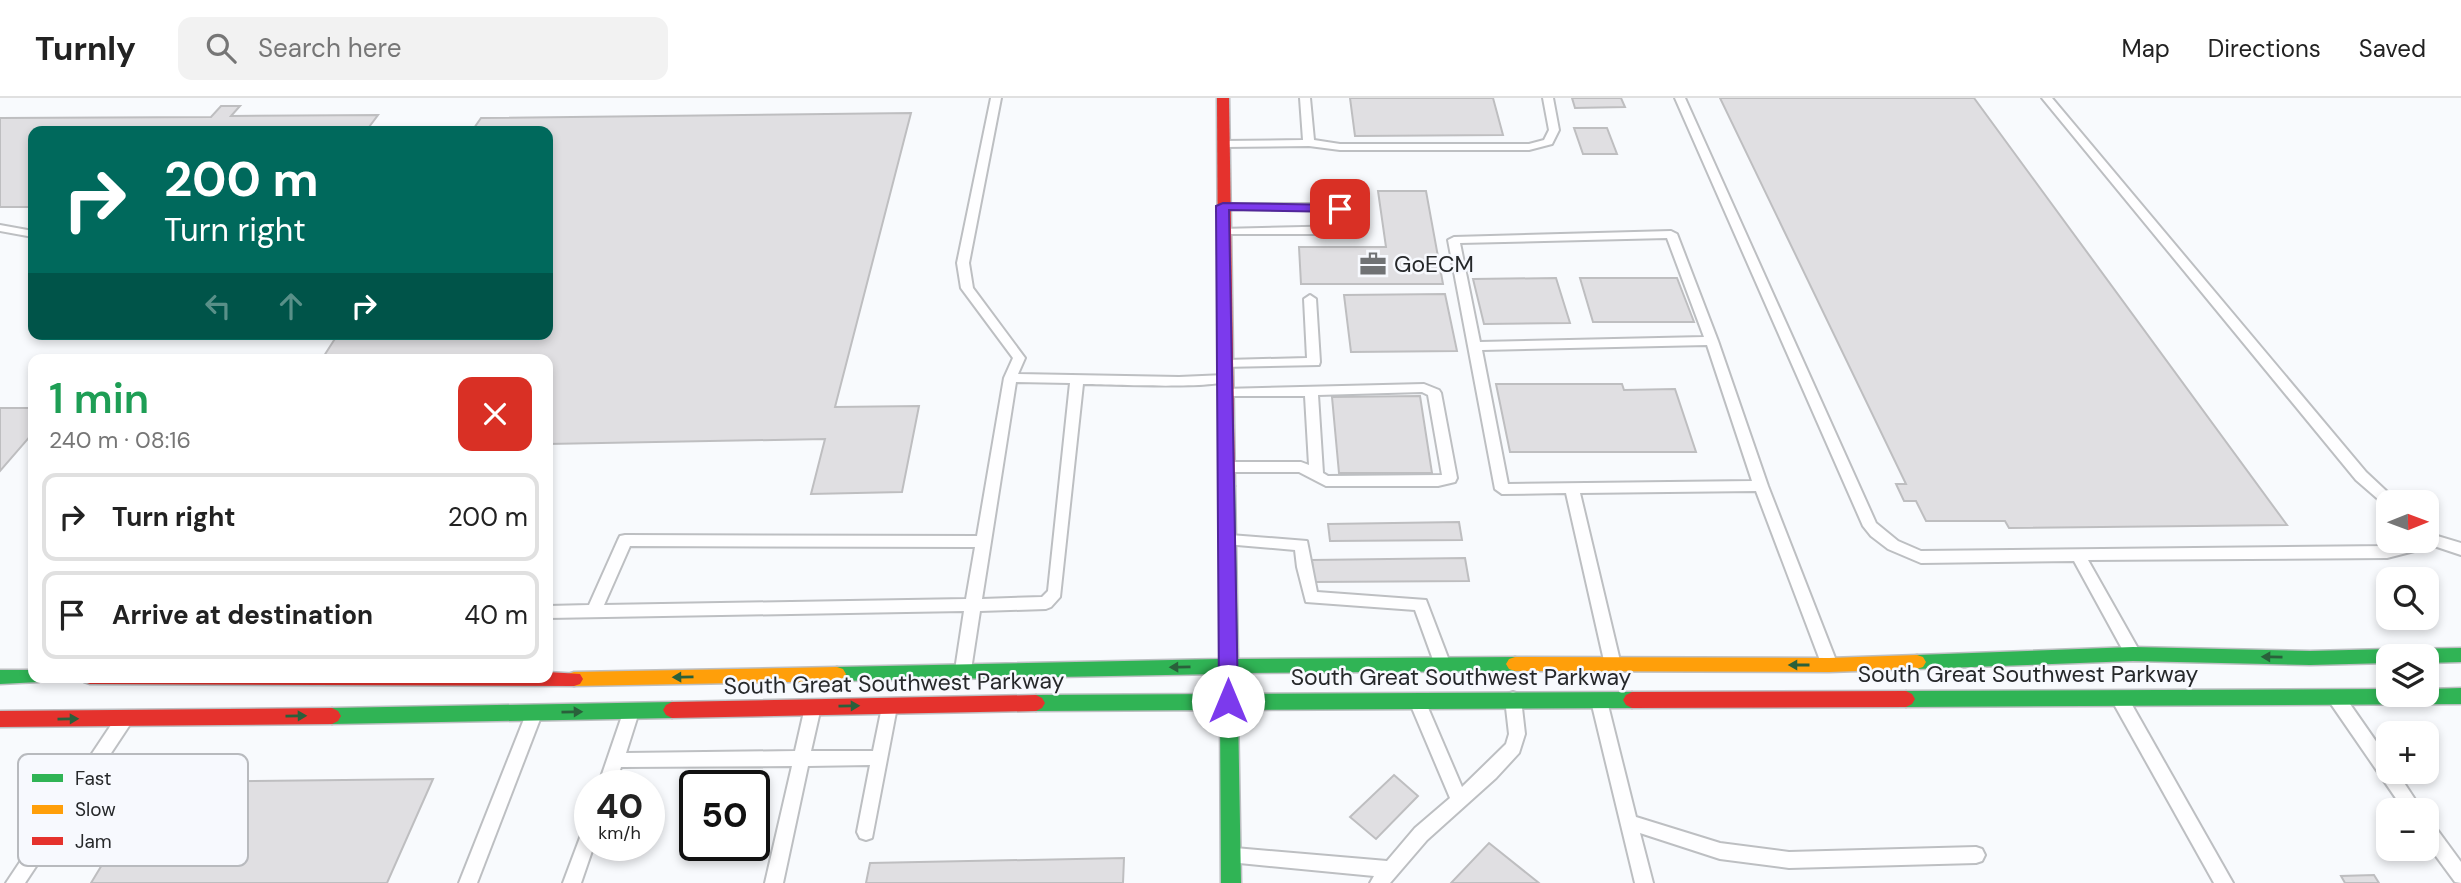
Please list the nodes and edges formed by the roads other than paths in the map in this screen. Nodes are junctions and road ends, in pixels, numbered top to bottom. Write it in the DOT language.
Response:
graph roads {
  1 [pos="996,98"];
  2 [pos="1223,98"];
  3 [pos="1305,98"];
  4 [pos="1548,98"];
  5 [pos="1681,98"];
  6 [pos="2047,98"];
  7 [pos="1309,143"];
  8 [pos="1223,144"];
  9 [pos="1223,206"];
  10 [pos="0,228"];
  11 [pos="1223,231"];
  12 [pos="28,233"];
  13 [pos="1310,299"];
  14 [pos="1712,341"];
  15 [pos="1475,346"];
  16 [pos="1010,378"];
  17 [pos="1225,378"];
  18 [pos="1077,379"];
  19 [pos="1311,391"];
  20 [pos="1226,467"];
  21 [pos="1317,475"];
  22 [pos="1761,485"];
  23 [pos="1572,490"];
  24 [pos="2377,490"];
  25 [pos="1227,540"];
  26 [pos="2440,541"];
  27 [pos="983,542"];
  28 [pos="2461,549"];
  29 [pos="2376,552"];
  30 [pos="2078,555"];
  31 [pos="973,605"];
  32 [pos="594,611"];
  33 [pos="553,612"];
  34 [pos="2133,654"];
  35 [pos="2439,655"];
  36 [pos="2461,655"];
  37 [pos="2376,656"];
  38 [pos="2310,658"];
  39 [pos="1442,664"];
  40 [pos="1613,665"];
  41 [pos="1829,665"];
  42 [pos="1228,666"];
  43 [pos="962,672"];
  44 [pos="0,677"];
  45 [pos="28,677"];
  46 [pos="282,683"];
  47 [pos="455,693"];
  48 [pos="2334,696"];
  49 [pos="2461,696"];
  50 [pos="1842,697"];
  51 [pos="2118,697"];
  52 [pos="1513,699"];
  53 [pos="1598,699"];
  54 [pos="1417,700"];
  55 [pos="1228,701"];
  56 [pos="889,705"];
  57 [pos="813,707"];
  58 [pos="632,711"];
  59 [pos="534,713"];
  60 [pos="124,718"];
  61 [pos="0,719"];
  62 [pos="100,754"];
  63 [pos="803,758"];
  64 [pos="880,758"];
  65 [pos="615,761"];
  66 [pos="612,770"];
  67 [pos="2406,798"];
  68 [pos="1460,800"];
  69 [pos="1629,822"];
  70 [pos="866,832"];
  71 [pos="2439,846"];
  72 [pos="1230,855"];
  73 [pos="1976,855"];
  74 [pos="580,861"];
  75 [pos="26,866"];
  76 [pos="1391,869"];
  77 [pos="2461,876"];
  78 [pos="15,883"];
  79 [pos="468,883"];
  80 [pos="572,883"];
  81 [pos="774,883"];
  82 [pos="1231,883"];
  83 [pos="1379,883"];
  84 [pos="1644,883"];
  85 [pos="2224,883"];
  1 -- 16 [label="lane"];
  2 -- 8 [label="main road"];
  3 -- 7 [label="lane"];
  4 -- 7 [label="lane"];
  5 -- 30 [label="lane"];
  6 -- 24 [label="lane"];
  7 -- 8 [label="lane"];
  8 -- 9 [label="main road"];
  9 -- 11 [label="main road"];
  9 -- 11 [label="lane"];
  10 -- 12 [label="lane"];
  11 -- 17 [label="main road"];
  13 -- 17 [label="lane"];
  14 -- 15 [label="lane"];
  14 -- 15 [label="lane"];
  14 -- 22 [label="lane"];
  15 -- 23 [label="lane"];
  16 -- 18 [label="lane"];
  16 -- 27 [label="lane"];
  17 -- 18 [label="lane"];
  17 -- 19 [label="lane"];
  17 -- 20 [label="main road"];
  18 -- 31 [label="lane"];
  19 -- 21 [label="lane"];
  19 -- 21 [label="lane"];
  20 -- 21 [label="lane"];
  20 -- 25 [label="main road"];
  22 -- 23 [label="lane"];
  22 -- 41 [label="lane"];
  23 -- 40 [label="lane"];
  25 -- 39 [label="lane"];
  25 -- 42 [label="main road"];
  26 -- 28 [label="lane"];
  27 -- 31 [label="lane"];
  27 -- 32 [label="lane"];
  29 -- 30 [label="lane"];
  30 -- 34 [label="lane"];
  31 -- 32 [label="lane"];
  31 -- 43 [label="lane"];
  32 -- 33 [label="lane"];
  38 -- 34 [label="main road, South Great Southwest Parkway, one-way"];
  34 -- 41 [label="main road, South Great Southwest Parkway"];
  35 -- 36 [label="main road"];
  37 -- 38 [label="main road, South Great Southwest Parkway"];
  38 -- 48 [label="main road"];
  39 -- 40 [label="main road, South Great Southwest Parkway"];
  39 -- 42 [label="main road, South Great Southwest Parkway"];
  41 -- 40 [label="main road, South Great Southwest Parkway, one-way"];
  41 -- 50 [label="main road"];
  42 -- 43 [label="main road, South Great Southwest Parkway, one-way"];
  42 -- 55 [label="main road"];
  43 -- 47 [label="main road, South Great Southwest Parkway, one-way"];
  44 -- 45 [label="main road"];
  46 -- 47 [label="main road, South Great Southwest Parkway"];
  47 -- 59 [label="main road, South Great Southwest Parkway"];
  60 -- 47 [label="main road, South Great Southwest Parkway, one-way"];
  48 -- 49 [label="main road, South Great Southwest Parkway"];
  48 -- 51 [label="main road, South Great Southwest Parkway"];
  48 -- 67 [label="lane"];
  50 -- 51 [label="main road, South Great Southwest Parkway"];
  50 -- 53 [label="main road, South Great Southwest Parkway"];
  51 -- 85 [label="lane"];
  52 -- 53 [label="main road, South Great Southwest Parkway"];
  52 -- 54 [label="main road, South Great Southwest Parkway"];
  52 -- 68 [label="lane"];
  53 -- 69 [label="lane"];
  54 -- 55 [label="main road, South Great Southwest Parkway"];
  54 -- 68 [label="lane"];
  55 -- 56 [label="main road, South Great Southwest Parkway"];
  55 -- 72 [label="main road"];
  57 -- 56 [label="main road, South Great Southwest Parkway, one-way"];
  56 -- 64 [label="lane"];
  57 -- 58 [label="main road, South Great Southwest Parkway"];
  57 -- 63 [label="lane"];
  59 -- 58 [label="main road, South Great Southwest Parkway, one-way"];
  58 -- 65 [label="lane"];
  59 -- 79 [label="lane"];
  61 -- 60 [label="main road, South Great Southwest Parkway, one-way"];
  60 -- 62 [label="lane"];
  63 -- 64 [label="lane"];
  63 -- 65 [label="lane"];
  63 -- 81 [label="lane"];
  64 -- 70 [label="lane"];
  65 -- 66 [label="lane"];
  68 -- 76 [label="lane"];
  69 -- 73 [label="lane"];
  69 -- 84 [label="lane"];
  71 -- 77 [label="lane"];
  72 -- 76 [label="lane"];
  72 -- 82 [label="main road"];
  74 -- 80 [label="lane"];
  75 -- 78 [label="lane"];
  76 -- 83 [label="lane"];
}
